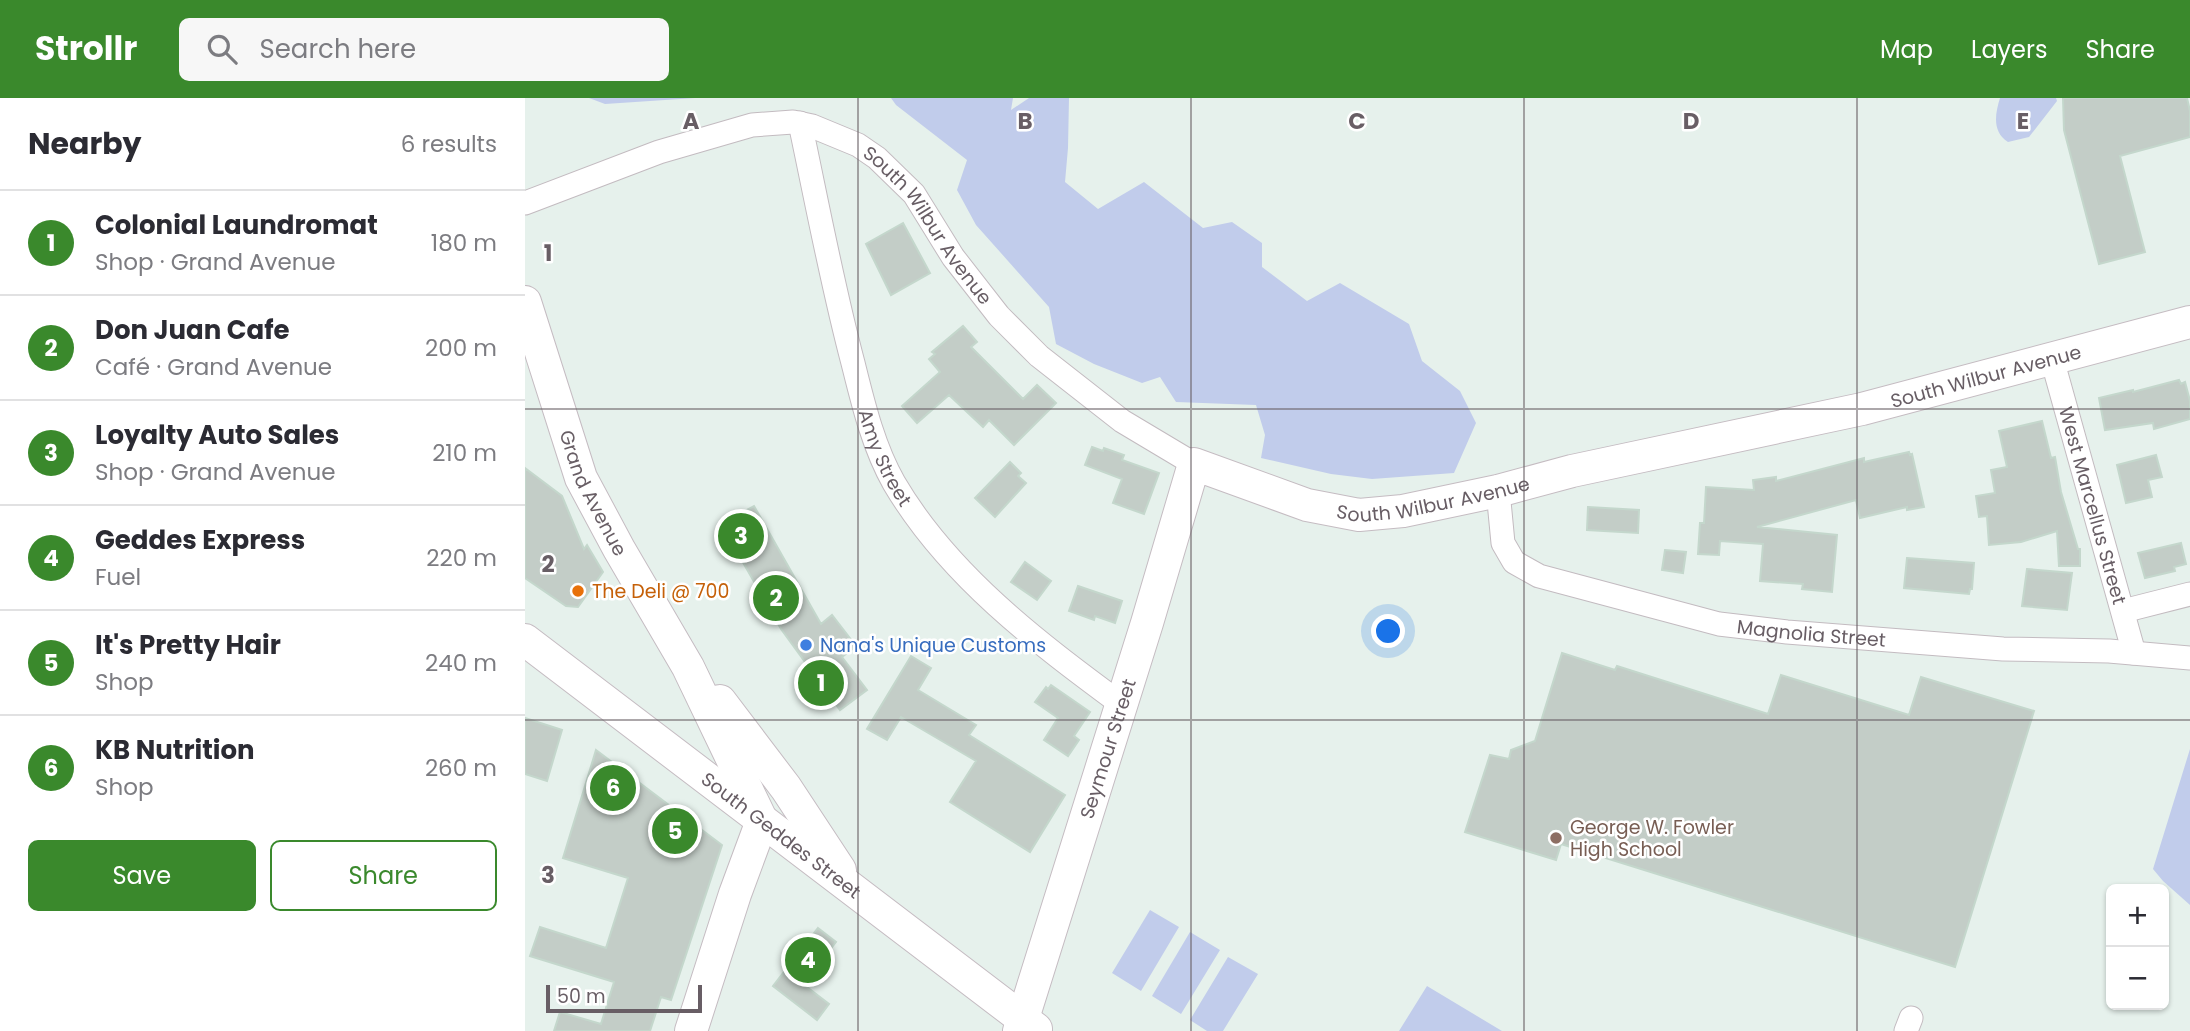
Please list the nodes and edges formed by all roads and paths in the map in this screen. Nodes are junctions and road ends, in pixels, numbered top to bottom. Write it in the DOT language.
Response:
graph roads {
  1 [pos="800,124"];
  2 [pos="525,203"];
  3 [pos="525,302"];
  4 [pos="2190,322"];
  5 [pos="2052,359"];
  6 [pos="1194,464"];
  7 [pos="1498,491"];
  8 [pos="2190,594"];
  9 [pos="2123,611"];
  10 [pos="525,640"];
  11 [pos="2134,653"];
  12 [pos="2190,658"];
  13 [pos="688,667"];
  14 [pos="1121,704"];
  15 [pos="762,821"];
  16 [pos="851,887"];
  17 [pos="1026,1027"];
  18 [pos="691,1031"];
  1 -- 2 [label="street, South Wilbur Avenue"];
  1 -- 6 [label="street, South Wilbur Avenue"];
  1 -- 14 [label="street, Amy Street"];
  3 -- 13 [label="street, Grand Avenue"];
  4 -- 5 [label="street, South Wilbur Avenue"];
  5 -- 7 [label="street, South Wilbur Avenue"];
  5 -- 9 [label="street, West Marcellus Street"];
  6 -- 7 [label="street, South Wilbur Avenue"];
  6 -- 14 [label="street, Seymour Street"];
  7 -- 11 [label="street, Magnolia Street"];
  8 -- 9 [label="street"];
  9 -- 11 [label="street, West Marcellus Street"];
  10 -- 15 [label="street, South Geddes Street"];
  11 -- 12 [label="street, Magnolia Street"];
  13 -- 15 [label="street, Grand Avenue"];
  13 -- 16 [label="street"];
  14 -- 17 [label="street, Seymour Street"];
  15 -- 16 [label="street, South Geddes Street"];
  15 -- 18 [label="street"];
  16 -- 17 [label="street, South Geddes Street"];
}
